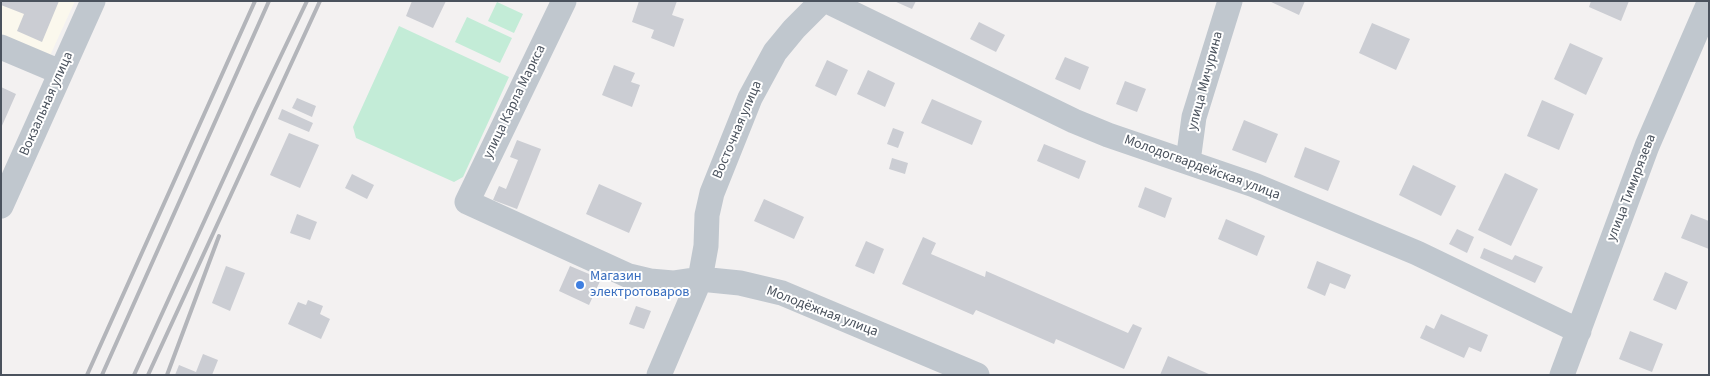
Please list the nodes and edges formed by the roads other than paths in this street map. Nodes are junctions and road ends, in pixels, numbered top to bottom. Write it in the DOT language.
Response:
graph roads {
  1 [pos="93,1"];
  2 [pos="564,1"];
  3 [pos="822,1"];
  4 [pos="828,1"];
  5 [pos="1230,1"];
  6 [pos="1709,3"];
  7 [pos="1,47"];
  8 [pos="60,72"];
  9 [pos="1188,161"];
  10 [pos="467,202"];
  11 [pos="1,206"];
  12 [pos="700,279"];
  13 [pos="1580,331"];
  14 [pos="659,375"];
  15 [pos="977,375"];
  16 [pos="1562,375"];
  1 -- 8 [label="street, Вокзальная улица"];
  2 -- 10 [label="street, улица Карла Маркса"];
  3 -- 12 [label="street, Восточная улица"];
  4 -- 9 [label="street, Молодогвардейская улица"];
  5 -- 9 [label="street, улица Мичурина"];
  6 -- 13 [label="street, улица Тимирязева"];
  7 -- 8 [label="street"];
  8 -- 11 [label="street, Вокзальная улица"];
  9 -- 13 [label="street, Молодогвардейская улица"];
  10 -- 12 [label="street, Молодёжная улица"];
  12 -- 14 [label="street"];
  12 -- 15 [label="street, Молодёжная улица"];
  13 -- 16 [label="street, улица Тимирязева"];
}
